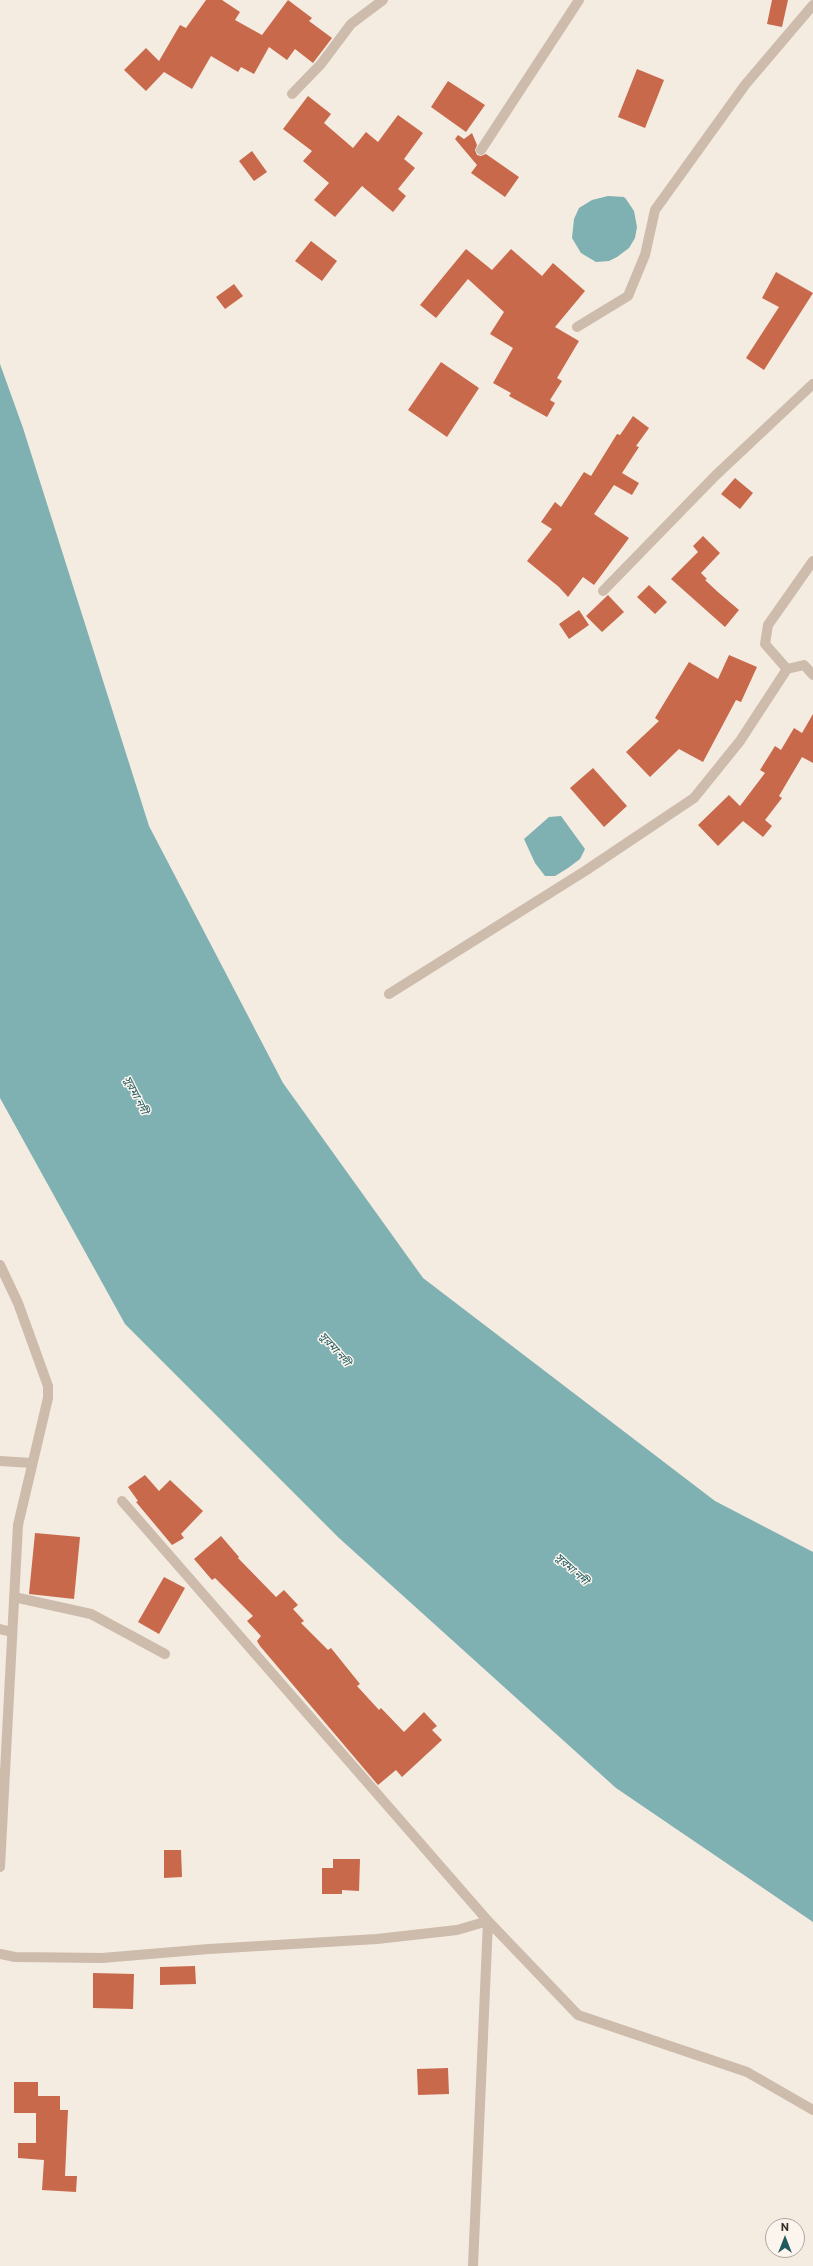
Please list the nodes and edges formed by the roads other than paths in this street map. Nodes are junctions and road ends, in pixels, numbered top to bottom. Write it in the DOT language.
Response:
graph roads {
  1 [pos="383,0"];
  2 [pos="579,0"];
  3 [pos="813,5"];
  4 [pos="292,94"];
  5 [pos="481,150"];
  6 [pos="577,327"];
  7 [pos="813,384"];
  8 [pos="813,561"];
  9 [pos="603,591"];
  10 [pos="787,669"];
  11 [pos="813,675"];
  12 [pos="389,994"];
  13 [pos="0,1265"];
  14 [pos="0,1461"];
  15 [pos="32,1463"];
  16 [pos="122,1501"];
  17 [pos="14,1597"];
  18 [pos="0,1629"];
  19 [pos="12,1632"];
  20 [pos="165,1654"];
  21 [pos="0,1867"];
  22 [pos="488,1921"];
  23 [pos="0,1954"];
  24 [pos="813,2110"];
  25 [pos="472,2266"];
  1 -- 4 [label="street"];
  2 -- 5 [label="street"];
  3 -- 6 [label="street"];
  7 -- 9 [label="street"];
  8 -- 10 [label="street"];
  10 -- 11 [label="street"];
  10 -- 12 [label="street"];
  13 -- 15 [label="street"];
  14 -- 15 [label="street"];
  15 -- 17 [label="street"];
  16 -- 22 [label="street"];
  17 -- 19 [label="street"];
  17 -- 20 [label="street"];
  18 -- 19 [label="street"];
  19 -- 21 [label="street"];
  22 -- 23 [label="street"];
  22 -- 24 [label="street"];
  22 -- 25 [label="street"];
}
